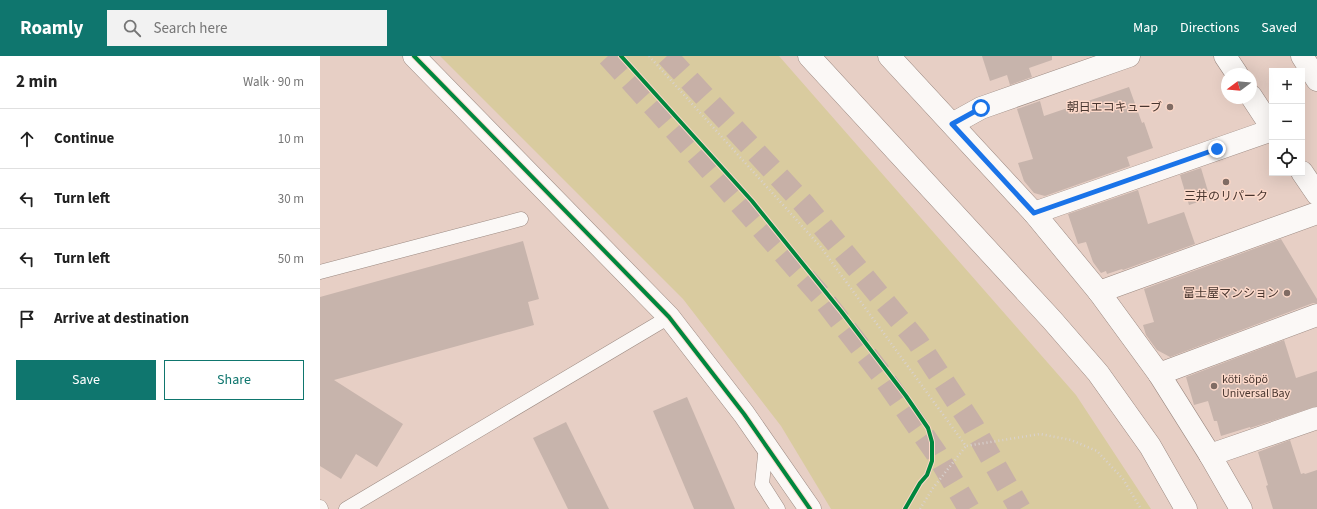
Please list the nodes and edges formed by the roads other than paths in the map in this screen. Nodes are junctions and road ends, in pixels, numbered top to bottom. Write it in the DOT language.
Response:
graph roads {
  1 [pos="414,56"];
  2 [pos="809,56"];
  3 [pos="889,56"];
  4 [pos="1129,56"];
  5 [pos="1225,56"];
  6 [pos="1302,56"];
  7 [pos="1233,68"];
  8 [pos="1317,80"];
  9 [pos="1256,104"];
  10 [pos="952,124"];
  11 [pos="1269,124"];
  12 [pos="1269,130"];
  13 [pos="1305,176"];
  14 [pos="1317,194"];
  15 [pos="1034,213"];
  16 [pos="1317,213"];
  17 [pos="521,219"];
  18 [pos="320,272"];
  19 [pos="1099,292"];
  20 [pos="1317,315"];
  21 [pos="669,317"];
  22 [pos="1159,374"];
  23 [pos="1317,418"];
  24 [pos="766,446"];
  25 [pos="1210,455"];
  26 [pos="346,509"];
  27 [pos="778,509"];
  28 [pos="810,509"];
  29 [pos="1186,509"];
  30 [pos="1241,509"];
  1 -- 21 [label="street"];
  2 -- 29 [label="street"];
  3 -- 10 [label="street"];
  4 -- 10 [label="street"];
  5 -- 7 [label="street"];
  6 -- 8 [label="street"];
  9 -- 11 [label="street"];
  10 -- 15 [label="street"];
  12 -- 15 [label="street"];
  13 -- 14 [label="street"];
  15 -- 19 [label="street"];
  16 -- 19 [label="street"];
  17 -- 18 [label="lane"];
  19 -- 22 [label="street"];
  20 -- 22 [label="street"];
  21 -- 24 [label="street"];
  21 -- 26 [label="lane"];
  22 -- 25 [label="street"];
  23 -- 25 [label="street"];
  24 -- 27 [label="lane"];
  24 -- 28 [label="street"];
  25 -- 30 [label="street"];
}
